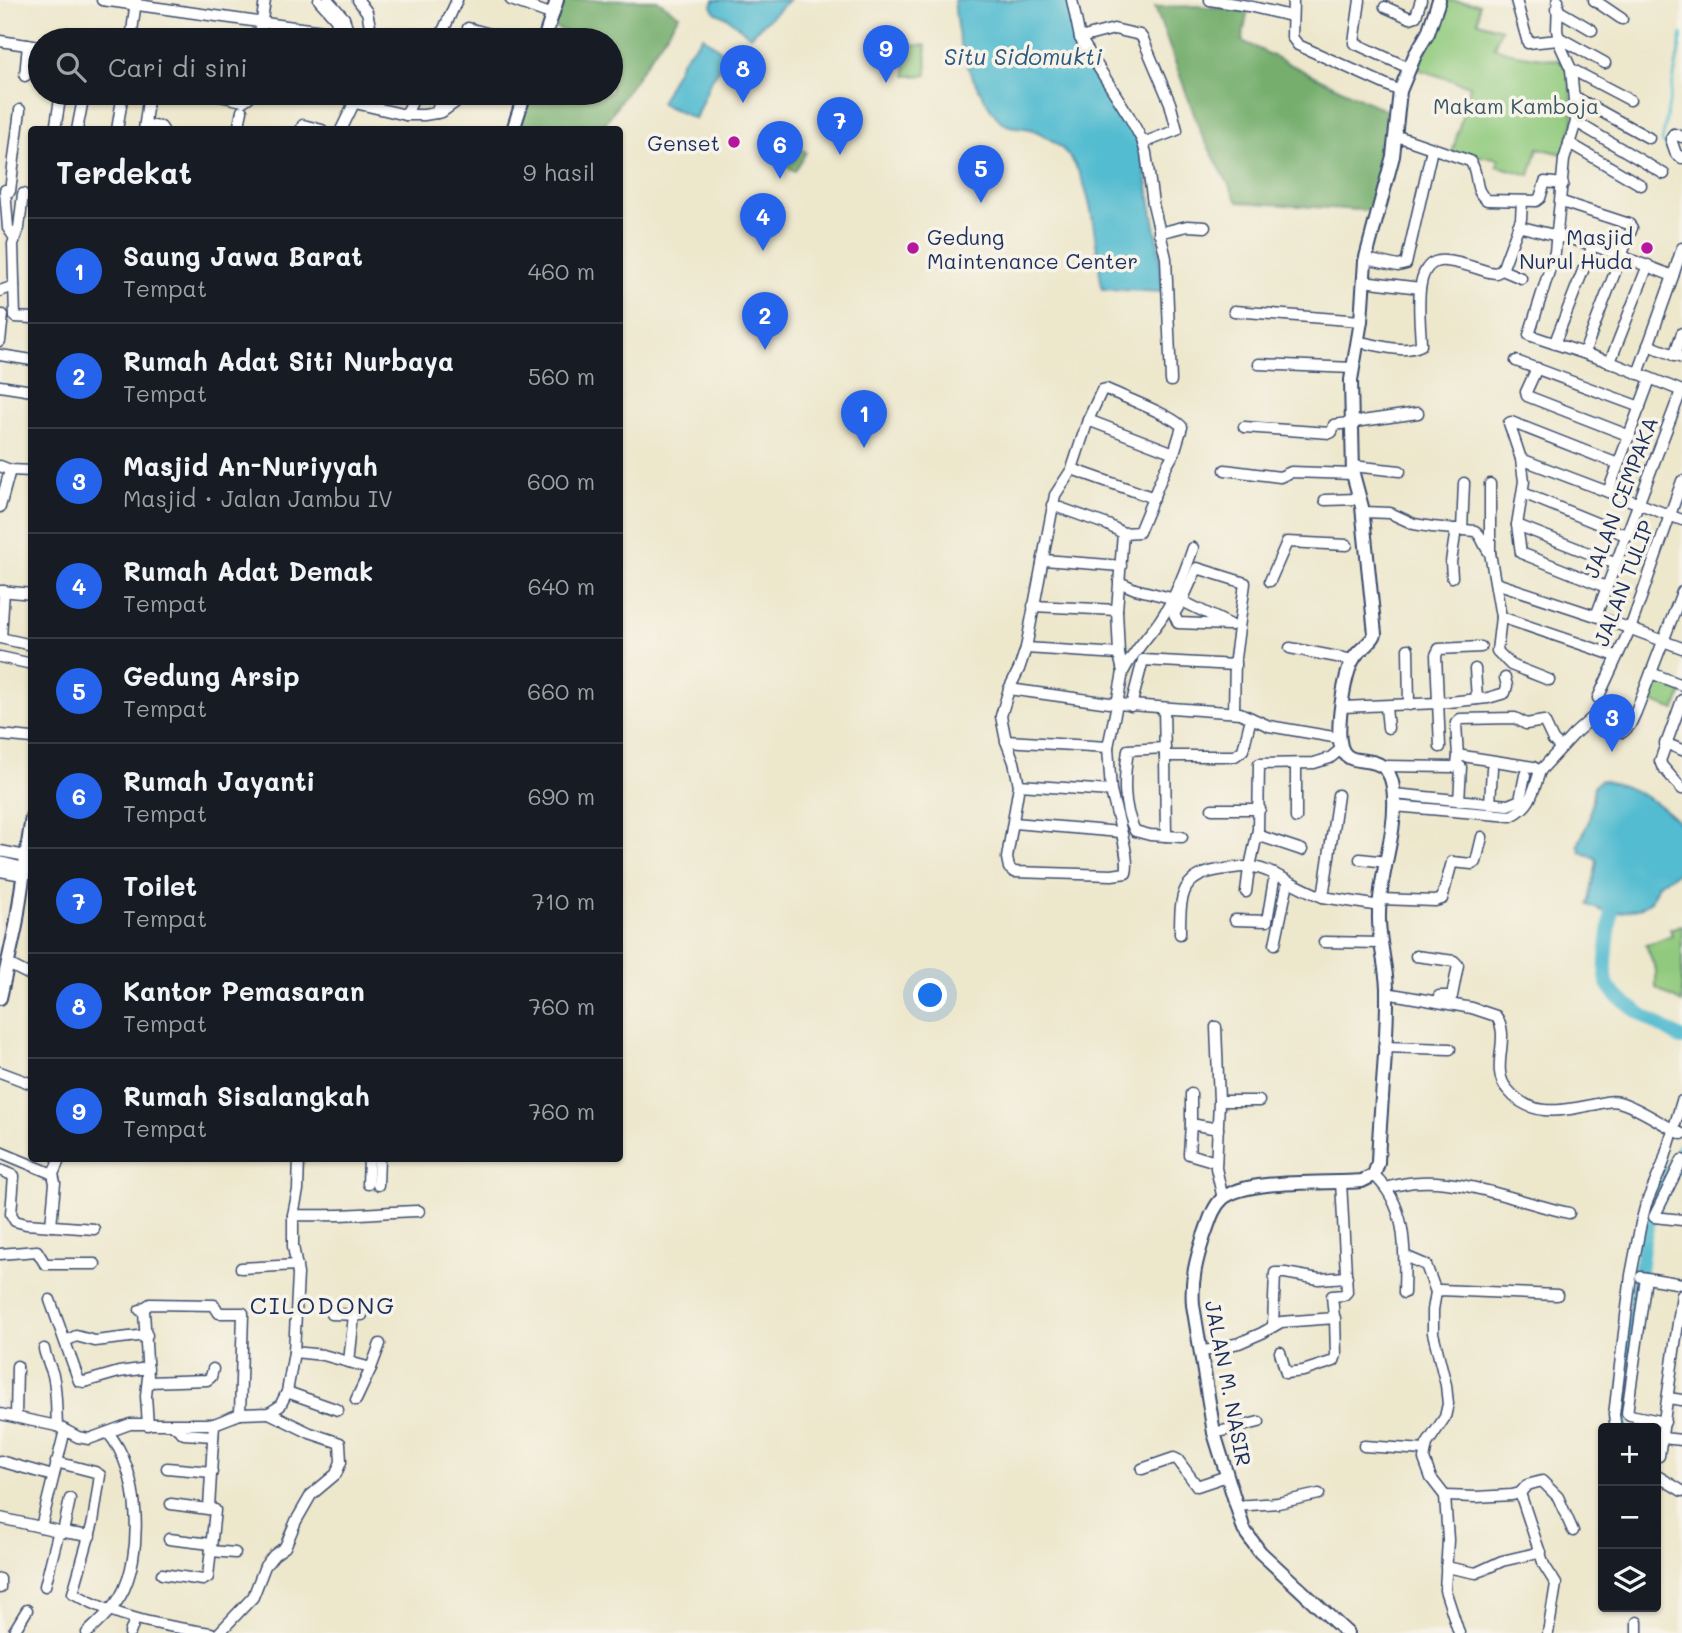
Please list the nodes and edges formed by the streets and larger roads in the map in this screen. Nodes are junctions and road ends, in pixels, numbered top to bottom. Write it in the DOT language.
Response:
graph roads {
  1 [pos="102,0"];
  2 [pos="265,0"];
  3 [pos="319,0"];
  4 [pos="328,0"];
  5 [pos="358,0"];
  6 [pos="457,0"];
  7 [pos="511,0"];
  8 [pos="557,0"];
  9 [pos="1072,0"];
  10 [pos="1210,0"];
  11 [pos="1276,0"];
  12 [pos="1293,0"];
  13 [pos="1360,0"];
  14 [pos="1421,0"];
  15 [pos="1438,0"];
  16 [pos="1516,0"];
  17 [pos="1594,0"];
  18 [pos="136,2"];
  19 [pos="1240,2"];
  20 [pos="1557,4"];
  21 [pos="1385,7"];
  22 [pos="1273,11"];
  23 [pos="553,15"];
  24 [pos="1291,16"];
  25 [pos="1622,19"];
  26 [pos="261,24"];
  27 [pos="133,28"];
  28 [pos="260,28"];
  29 [pos="285,28"];
  30 [pos="341,28"];
  31 [pos="345,28"];
  32 [pos="370,28"];
  33 [pos="444,28"];
  34 [pos="548,28"];
  35 [pos="1592,30"];
  36 [pos="1080,38"];
  37 [pos="1559,39"];
  38 [pos="0,41"];
  39 [pos="28,45"];
  40 [pos="1605,63"];
  41 [pos="1409,68"];
  42 [pos="1570,69"];
  43 [pos="25,76"];
  44 [pos="1400,91"];
  45 [pos="1575,97"];
  46 [pos="1630,100"];
  47 [pos="59,105"];
  48 [pos="81,105"];
  49 [pos="121,105"];
  50 [pos="148,105"];
  51 [pos="354,105"];
  52 [pos="377,105"];
  53 [pos="410,105"];
  54 [pos="441,105"];
  55 [pos="451,105"];
  56 [pos="522,105"];
  57 [pos="20,110"];
  58 [pos="242,111"];
  59 [pos="437,113"];
  60 [pos="406,115"];
  61 [pos="1576,122"];
  62 [pos="56,124"];
  63 [pos="78,126"];
  64 [pos="118,126"];
  65 [pos="145,126"];
  66 [pos="239,126"];
  67 [pos="343,126"];
  68 [pos="514,126"];
  69 [pos="1397,136"];
  70 [pos="1682,137"];
  71 [pos="1649,138"];
  72 [pos="1143,143"];
  73 [pos="1569,143"];
  74 [pos="1432,149"];
  75 [pos="1682,158"];
  76 [pos="1664,174"];
  77 [pos="1563,184"];
  78 [pos="1641,184"];
  79 [pos="5,190"];
  80 [pos="27,195"];
  81 [pos="1522,201"];
  82 [pos="1562,202"];
  83 [pos="1518,226"];
  84 [pos="1205,227"];
  85 [pos="1159,233"];
  86 [pos="1551,234"];
  87 [pos="14,241"];
  88 [pos="1593,245"];
  89 [pos="0,247"];
  90 [pos="1682,248"];
  91 [pos="1622,256"];
  92 [pos="1366,259"];
  93 [pos="1648,265"];
  94 [pos="1502,270"];
  95 [pos="1673,276"];
  96 [pos="1521,278"];
  97 [pos="1363,281"];
  98 [pos="14,286"];
  99 [pos="1420,288"];
  100 [pos="0,291"];
  101 [pos="1234,312"];
  102 [pos="1,315"];
  103 [pos="15,317"];
  104 [pos="28,318"];
  105 [pos="1360,321"];
  106 [pos="1682,333"];
  107 [pos="0,341"];
  108 [pos="1358,342"];
  109 [pos="1555,342"];
  110 [pos="1648,345"];
  111 [pos="1584,353"];
  112 [pos="0,355"];
  113 [pos="1678,357"];
  114 [pos="28,359"];
  115 [pos="1516,361"];
  116 [pos="1610,362"];
  117 [pos="1259,364"];
  118 [pos="1353,368"];
  119 [pos="1537,368"];
  120 [pos="1638,374"];
  121 [pos="1650,379"];
  122 [pos="1171,381"];
  123 [pos="0,386"];
  124 [pos="28,390"];
  125 [pos="1681,391"];
  126 [pos="1640,407"];
  127 [pos="1418,412"];
  128 [pos="1088,421"];
  129 [pos="1352,421"];
  130 [pos="1244,427"];
  131 [pos="1630,436"];
  132 [pos="1174,453"];
  133 [pos="1521,459"];
  134 [pos="1618,464"];
  135 [pos="5,468"];
  136 [pos="1072,469"];
  137 [pos="1225,470"];
  138 [pos="1353,470"];
  139 [pos="28,471"];
  140 [pos="1400,471"];
  141 [pos="1682,481"];
  142 [pos="1464,483"];
  143 [pos="1490,484"];
  144 [pos="1608,492"];
  145 [pos="1523,493"];
  146 [pos="1154,498"];
  147 [pos="1325,500"];
  148 [pos="1052,505"];
  149 [pos="1639,505"];
  150 [pos="1361,506"];
  151 [pos="0,507"];
  152 [pos="1670,516"];
  153 [pos="1682,520"];
  154 [pos="1517,525"];
  155 [pos="1459,529"];
  156 [pos="1123,533"];
  157 [pos="1628,536"];
  158 [pos="1347,545"];
  159 [pos="1193,548"];
  160 [pos="1488,551"];
  161 [pos="1044,560"];
  162 [pos="1614,563"];
  163 [pos="1121,566"];
  164 [pos="1452,577"];
  165 [pos="1270,581"];
  166 [pos="1119,582"];
  167 [pos="1496,583"];
  168 [pos="1606,587"];
  169 [pos="2,591"];
  170 [pos="1682,592"];
  171 [pos="28,594"];
  172 [pos="1171,598"];
  173 [pos="1182,601"];
  174 [pos="1033,606"];
  175 [pos="1117,610"];
  176 [pos="1596,616"];
  177 [pos="1500,617"];
  178 [pos="1235,625"];
  179 [pos="1630,629"];
  180 [pos="1,638"];
  181 [pos="1664,642"];
  182 [pos="28,644"];
  183 [pos="1481,647"];
  184 [pos="1026,648"];
  185 [pos="1290,648"];
  186 [pos="1682,648"];
  187 [pos="1408,649"];
  188 [pos="1119,654"];
  189 [pos="1616,656"];
  190 [pos="0,657"];
  191 [pos="1353,660"];
  192 [pos="28,663"];
  193 [pos="1235,665"];
  194 [pos="1475,669"];
  195 [pos="1123,672"];
  196 [pos="1651,673"];
  197 [pos="1505,678"];
  198 [pos="1549,680"];
  199 [pos="1682,685"];
  200 [pos="1009,689"];
  201 [pos="1598,698"];
  202 [pos="1477,699"];
  203 [pos="1682,700"];
  204 [pos="1439,703"];
  205 [pos="1117,704"];
  206 [pos="1409,705"];
  207 [pos="1131,706"];
  208 [pos="1342,707"];
  209 [pos="1386,707"];
  210 [pos="1164,708"];
  211 [pos="1234,711"];
  212 [pos="1679,716"];
  213 [pos="1251,719"];
  214 [pos="1388,728"];
  215 [pos="0,735"];
  216 [pos="28,738"];
  217 [pos="1006,741"];
  218 [pos="1665,743"];
  219 [pos="1340,744"];
  220 [pos="1108,747"];
  221 [pos="1440,747"];
  222 [pos="1560,749"];
  223 [pos="1682,750"];
  224 [pos="1165,752"];
  225 [pos="1460,762"];
  226 [pos="1296,764"];
  227 [pos="1384,766"];
  228 [pos="1492,768"];
  229 [pos="1540,771"];
  230 [pos="1525,775"];
  231 [pos="1019,785"];
  232 [pos="1680,785"];
  233 [pos="1111,791"];
  234 [pos="1338,794"];
  235 [pos="1394,800"];
  236 [pos="1459,800"];
  237 [pos="1490,804"];
  238 [pos="1212,809"];
  239 [pos="1260,809"];
  240 [pos="1296,818"];
  241 [pos="1014,823"];
  242 [pos="1120,832"];
  243 [pos="1257,835"];
  244 [pos="1166,836"];
  245 [pos="1182,837"];
  246 [pos="1482,837"];
  247 [pos="1302,850"];
  248 [pos="0,851"];
  249 [pos="1360,859"];
  250 [pos="26,860"];
  251 [pos="0,862"];
  252 [pos="1387,862"];
  253 [pos="1251,866"];
  254 [pos="0,870"];
  255 [pos="1275,874"];
  256 [pos="1288,882"];
  257 [pos="1246,892"];
  258 [pos="1323,897"];
  259 [pos="1380,902"];
  260 [pos="1235,920"];
  261 [pos="1180,934"];
  262 [pos="1324,942"];
  263 [pos="1381,943"];
  264 [pos="1275,944"];
  265 [pos="1416,956"];
  266 [pos="8,964"];
  267 [pos="28,974"];
  268 [pos="1386,989"];
  269 [pos="0,998"];
  270 [pos="1216,1027"];
  271 [pos="1384,1047"];
  272 [pos="1450,1049"];
  273 [pos="0,1073"];
  274 [pos="28,1083"];
  275 [pos="1191,1094"];
  276 [pos="1219,1101"];
  277 [pos="1259,1101"];
  278 [pos="1682,1101"];
  279 [pos="1191,1124"];
  280 [pos="1218,1129"];
  281 [pos="1677,1132"];
  282 [pos="0,1152"];
  283 [pos="1682,1160"];
  284 [pos="58,1162"];
  285 [pos="299,1162"];
  286 [pos="370,1162"];
  287 [pos="378,1162"];
  288 [pos="1216,1162"];
  289 [pos="0,1170"];
  290 [pos="53,1174"];
  291 [pos="1374,1175"];
  292 [pos="1679,1176"];
  293 [pos="1342,1182"];
  294 [pos="1386,1188"];
  295 [pos="1223,1199"];
  296 [pos="419,1211"];
  297 [pos="1569,1213"];
  298 [pos="293,1215"];
  299 [pos="1682,1220"];
  300 [pos="51,1226"];
  301 [pos="94,1229"];
  302 [pos="0,1254"];
  303 [pos="1405,1256"];
  304 [pos="95,1264"];
  305 [pos="297,1265"];
  306 [pos="241,1268"];
  307 [pos="1347,1277"];
  308 [pos="1638,1277"];
  309 [pos="1682,1284"];
  310 [pos="1436,1292"];
  311 [pos="1404,1293"];
  312 [pos="1557,1295"];
  313 [pos="1682,1295"];
  314 [pos="50,1300"];
  315 [pos="331,1314"];
  316 [pos="1334,1317"];
  317 [pos="1680,1324"];
  318 [pos="1273,1326"];
  319 [pos="147,1335"];
  320 [pos="66,1341"];
  321 [pos="380,1344"];
  322 [pos="44,1349"];
  323 [pos="294,1352"];
  324 [pos="1200,1352"];
  325 [pos="1280,1352"];
  326 [pos="349,1362"];
  327 [pos="1678,1362"];
  328 [pos="17,1366"];
  329 [pos="148,1368"];
  330 [pos="371,1368"];
  331 [pos="213,1369"];
  332 [pos="148,1382"];
  333 [pos="287,1391"];
  334 [pos="1668,1398"];
  335 [pos="356,1400"];
  336 [pos="1682,1400"];
  337 [pos="338,1410"];
  338 [pos="269,1413"];
  339 [pos="0,1414"];
  340 [pos="240,1414"];
  341 [pos="16,1417"];
  342 [pos="1259,1422"];
  343 [pos="1665,1422"];
  344 [pos="1615,1423"];
  345 [pos="148,1424"];
  346 [pos="214,1424"];
  347 [pos="173,1425"];
  348 [pos="61,1428"];
  349 [pos="108,1433"];
  350 [pos="1214,1433"];
  351 [pos="214,1436"];
  352 [pos="1662,1438"];
  353 [pos="1682,1440"];
  354 [pos="1661,1444"];
  355 [pos="1364,1446"];
  356 [pos="1424,1450"];
  357 [pos="0,1461"];
  358 [pos="56,1462"];
  359 [pos="167,1468"];
  360 [pos="1142,1469"];
  361 [pos="212,1472"];
  362 [pos="52,1476"];
  363 [pos="1227,1476"];
  364 [pos="1661,1478"];
  365 [pos="1682,1491"];
  366 [pos="1520,1493"];
  367 [pos="1319,1494"];
  368 [pos="1445,1496"];
  369 [pos="70,1499"];
  370 [pos="171,1504"];
  371 [pos="1236,1506"];
  372 [pos="209,1508"];
  373 [pos="0,1518"];
  374 [pos="41,1527"];
  375 [pos="1573,1531"];
  376 [pos="63,1532"];
  377 [pos="90,1536"];
  378 [pos="169,1539"];
  379 [pos="211,1547"];
  380 [pos="1541,1552"];
  381 [pos="234,1553"];
  382 [pos="1446,1567"];
  383 [pos="162,1573"];
  384 [pos="0,1579"];
  385 [pos="45,1587"];
  386 [pos="0,1588"];
  387 [pos="27,1610"];
  388 [pos="110,1612"];
  389 [pos="135,1619"];
  390 [pos="13,1633"];
  391 [pos="87,1633"];
  392 [pos="130,1633"];
  393 [pos="211,1633"];
  394 [pos="219,1633"];
  395 [pos="1347,1633"];
  396 [pos="1459,1633"];
  397 [pos="1548,1633"];
  1 -- 18 [label="street"];
  2 -- 26 [label="street"];
  3 -- 30 [label="street"];
  4 -- 31 [label="street"];
  5 -- 32 [label="street"];
  6 -- 33 [label="street"];
  7 -- 23 [label="street"];
  8 -- 23 [label="street"];
  9 -- 36 [label="street"];
  10 -- 19 [label="street"];
  11 -- 22 [label="street"];
  12 -- 24 [label="street"];
  13 -- 41 [label="street"];
  14 -- 21 [label="street"];
  15 -- 41 [label="street"];
  16 -- 37 [label="street"];
  17 -- 25 [label="street"];
  18 -- 26 [label="street"];
  18 -- 27 [label="street"];
  19 -- 22 [label="street"];
  20 -- 35 [label="street"];
  20 -- 37 [label="street"];
  22 -- 24 [label="street"];
  23 -- 34 [label="street"];
  24 -- 44 [label="street"];
  26 -- 28 [label="street"];
  26 -- 29 [label="street"];
  36 -- 72 [label="street"];
  36 -- 72 [label="street"];
  37 -- 40 [label="street"];
  37 -- 42 [label="street"];
  38 -- 39 [label="street"];
  39 -- 43 [label="street"];
  41 -- 44 [label="street"];
  42 -- 45 [label="street"];
  42 -- 46 [label="street"];
  44 -- 69 [label="street"];
  45 -- 61 [label="street"];
  45 -- 71 [label="street"];
  47 -- 62 [label="street"];
  48 -- 63 [label="street"];
  49 -- 64 [label="street"];
  50 -- 65 [label="street"];
  51 -- 67 [label="street"];
  52 -- 60 [label="street"];
  53 -- 60 [label="street"];
  54 -- 59 [label="street"];
  55 -- 59 [label="street"];
  56 -- 68 [label="street"];
  57 -- 79 [label="street"];
  58 -- 66 [label="street"];
  59 -- 60 [label="street"];
  61 -- 73 [label="street"];
  61 -- 76 [label="street"];
  69 -- 74 [label="street"];
  69 -- 92 [label="street"];
  70 -- 75 [label="street"];
  72 -- 85 [label="street"];
  73 -- 77 [label="street"];
  73 -- 78 [label="street"];
  74 -- 81 [label="street"];
  74 -- 92 [label="street"];
  77 -- 81 [label="street"];
  77 -- 82 [label="street"];
  79 -- 80 [label="street"];
  79 -- 87 [label="street"];
  80 -- 87 [label="street"];
  81 -- 83 [label="street"];
  82 -- 86 [label="street"];
  82 -- 91 [label="street"];
  83 -- 86 [label="street"];
  83 -- 94 [label="street"];
  84 -- 85 [label="street"];
  85 -- 122 [label="street"];
  86 -- 88 [label="street"];
  86 -- 109 [label="street"];
  87 -- 89 [label="street"];
  87 -- 98 [label="street"];
  88 -- 91 [label="street"];
  88 -- 109 [label="street"];
  90 -- 95 [label="street"];
  91 -- 93 [label="street"];
  91 -- 111 [label="street"];
  92 -- 97 [label="street"];
  93 -- 95 [label="street"];
  93 -- 116 [label="street"];
  94 -- 96 [label="street"];
  94 -- 99 [label="street"];
  95 -- 110 [label="street"];
  97 -- 99 [label="street"];
  97 -- 105 [label="street"];
  98 -- 100 [label="street"];
  98 -- 103 [label="street"];
  99 -- 108 [label="street"];
  101 -- 105 [label="street"];
  102 -- 103 [label="street"];
  102 -- 107 [label="street"];
  103 -- 104 [label="street"];
  105 -- 108 [label="street"];
  106 -- 113 [label="street"];
  108 -- 118 [label="street"];
  109 -- 111 [label="street"];
  110 -- 113 [label="street"];
  110 -- 120 [label="street"];
  111 -- 116 [label="street"];
  112 -- 114 [label="street"];
  115 -- 119 [label="street"];
  116 -- 120 [label="street"];
  117 -- 118 [label="street"];
  118 -- 129 [label="street"];
  119 -- 126 [label="street"];
  119 -- 131 [label="street"];
  120 -- 121 [label="street"];
  121 -- 125 [label="street"];
  121 -- 126 [label="street"];
  123 -- 124 [label="street"];
  125 -- 149 [label="street, JALAN CEMPAKA"];
  126 -- 131 [label="street"];
  127 -- 129 [label="street"];
  128 -- 132 [label="street"];
  128 -- 132 [label="street"];
  128 -- 136 [label="street"];
  129 -- 130 [label="street"];
  129 -- 138 [label="street"];
  131 -- 134 [label="street"];
  132 -- 146 [label="street"];
  133 -- 134 [label="street"];
  133 -- 144 [label="street"];
  133 -- 145 [label="street"];
  134 -- 144 [label="street"];
  135 -- 139 [label="street"];
  135 -- 151 [label="street"];
  136 -- 146 [label="street"];
  136 -- 148 [label="street"];
  137 -- 138 [label="street"];
  138 -- 140 [label="street"];
  138 -- 150 [label="street"];
  141 -- 152 [label="street, JALAN TULIP"];
  142 -- 155 [label="street"];
  143 -- 160 [label="street"];
  144 -- 149 [label="street"];
  145 -- 154 [label="street"];
  145 -- 157 [label="street"];
  146 -- 156 [label="street"];
  147 -- 150 [label="street"];
  148 -- 156 [label="street"];
  148 -- 161 [label="street"];
  149 -- 152 [label="street"];
  149 -- 157 [label="street, JALAN CEMPAKA"];
  150 -- 155 [label="street"];
  150 -- 191 [label="street"];
  152 -- 153 [label="street"];
  152 -- 179 [label="street, JALAN TULIP"];
  154 -- 162 [label="street"];
  154 -- 168 [label="street"];
  155 -- 160 [label="street"];
  155 -- 164 [label="street"];
  156 -- 163 [label="street"];
  157 -- 162 [label="street, JALAN CEMPAKA"];
  158 -- 165 [label="street"];
  159 -- 172 [label="street"];
  160 -- 167 [label="street"];
  161 -- 163 [label="street"];
  161 -- 174 [label="street"];
  162 -- 168 [label="street, JALAN CEMPAKA"];
  163 -- 166 [label="street"];
  166 -- 172 [label="street"];
  166 -- 175 [label="street"];
  167 -- 176 [label="street"];
  167 -- 177 [label="street"];
  168 -- 176 [label="street, JALAN CEMPAKA"];
  169 -- 171 [label="street"];
  169 -- 180 [label="street"];
  170 -- 181 [label="street"];
  172 -- 195 [label="street"];
  173 -- 178 [label="street"];
  173 -- 178 [label="street"];
  173 -- 178 [label="street"];
  174 -- 175 [label="street"];
  174 -- 184 [label="street"];
  175 -- 188 [label="street"];
  176 -- 179 [label="street"];
  177 -- 189 [label="street"];
  177 -- 198 [label="street"];
  178 -- 193 [label="street"];
  179 -- 181 [label="street"];
  179 -- 189 [label="street, JALAN TULIP"];
  180 -- 182 [label="street"];
  181 -- 186 [label="street"];
  181 -- 196 [label="street"];
  183 -- 204 [label="street"];
  184 -- 188 [label="street"];
  184 -- 200 [label="street"];
  185 -- 191 [label="street"];
  187 -- 206 [label="street"];
  188 -- 195 [label="street"];
  189 -- 201 [label="street, JALAN TULIP"];
  190 -- 192 [label="street"];
  191 -- 208 [label="street"];
  193 -- 207 [label="street"];
  193 -- 211 [label="street"];
  194 -- 202 [label="street"];
  195 -- 205 [label="street"];
  196 -- 199 [label="street"];
  196 -- 222 [label="street"];
  197 -- 202 [label="street"];
  200 -- 205 [label="street"];
  200 -- 217 [label="street"];
  202 -- 204 [label="street"];
  203 -- 212 [label="street"];
  204 -- 206 [label="street"];
  204 -- 221 [label="street"];
  205 -- 207 [label="street"];
  205 -- 220 [label="street"];
  206 -- 209 [label="street"];
  207 -- 210 [label="street"];
  208 -- 209 [label="street"];
  208 -- 219 [label="street"];
  209 -- 214 [label="street"];
  210 -- 211 [label="street"];
  210 -- 224 [label="street"];
  211 -- 213 [label="street"];
  212 -- 218 [label="street"];
  213 -- 219 [label="street"];
  213 -- 224 [label="street"];
  215 -- 216 [label="street"];
  217 -- 220 [label="street"];
  217 -- 231 [label="street"];
  218 -- 223 [label="street"];
  218 -- 232 [label="street"];
  219 -- 226 [label="street"];
  219 -- 227 [label="street"];
  220 -- 233 [label="street"];
  222 -- 225 [label="street"];
  222 -- 229 [label="street"];
  224 -- 244 [label="street"];
  224 -- 244 [label="street"];
  225 -- 227 [label="street"];
  225 -- 229 [label="street"];
  225 -- 236 [label="street"];
  226 -- 239 [label="street"];
  226 -- 240 [label="street"];
  227 -- 235 [label="street"];
  228 -- 237 [label="street"];
  229 -- 235 [label="street"];
  230 -- 237 [label="street"];
  231 -- 233 [label="street"];
  231 -- 241 [label="street"];
  233 -- 242 [label="street"];
  234 -- 258 [label="street"];
  235 -- 236 [label="street"];
  235 -- 252 [label="street"];
  236 -- 237 [label="street"];
  238 -- 239 [label="street"];
  239 -- 243 [label="street"];
  241 -- 242 [label="street"];
  241 -- 242 [label="street"];
  243 -- 247 [label="street"];
  243 -- 253 [label="street"];
  244 -- 245 [label="street"];
  246 -- 259 [label="street"];
  248 -- 250 [label="street"];
  249 -- 252 [label="street"];
  250 -- 251 [label="street"];
  250 -- 254 [label="street"];
  250 -- 266 [label="street"];
  252 -- 259 [label="street"];
  253 -- 255 [label="street"];
  253 -- 257 [label="street"];
  253 -- 261 [label="street"];
  255 -- 256 [label="street"];
  255 -- 260 [label="street"];
  256 -- 258 [label="street"];
  256 -- 264 [label="street"];
  258 -- 259 [label="street"];
  259 -- 263 [label="street"];
  262 -- 263 [label="street"];
  263 -- 268 [label="street"];
  265 -- 268 [label="street"];
  266 -- 267 [label="street"];
  266 -- 269 [label="street"];
  268 -- 271 [label="street"];
  268 -- 281 [label="street"];
  270 -- 276 [label="street"];
  271 -- 272 [label="street"];
  271 -- 291 [label="street"];
  273 -- 274 [label="street"];
  275 -- 279 [label="street"];
  276 -- 277 [label="street"];
  276 -- 280 [label="street"];
  278 -- 281 [label="street"];
  279 -- 280 [label="street"];
  279 -- 288 [label="street"];
  280 -- 288 [label="street"];
  281 -- 308 [label="street"];
  282 -- 290 [label="street"];
  283 -- 292 [label="street"];
  284 -- 290 [label="street"];
  285 -- 298 [label="street"];
  286 -- 287 [label="street"];
  288 -- 295 [label="street"];
  289 -- 300 [label="street"];
  290 -- 300 [label="street"];
  291 -- 293 [label="street"];
  291 -- 294 [label="street"];
  292 -- 299 [label="street"];
  293 -- 295 [label="street"];
  293 -- 307 [label="street"];
  294 -- 297 [label="street"];
  294 -- 303 [label="street"];
  295 -- 324 [label="street, JALAN M. NASIR"];
  296 -- 298 [label="street"];
  298 -- 305 [label="street"];
  300 -- 301 [label="street"];
  302 -- 304 [label="street"];
  303 -- 310 [label="street"];
  303 -- 311 [label="street"];
  305 -- 306 [label="street"];
  305 -- 323 [label="street"];
  307 -- 316 [label="street"];
  307 -- 318 [label="street"];
  308 -- 309 [label="street"];
  308 -- 343 [label="street"];
  308 -- 344 [label="street"];
  310 -- 312 [label="street"];
  310 -- 356 [label="street"];
  313 -- 317 [label="street"];
  314 -- 320 [label="street"];
  315 -- 326 [label="street"];
  316 -- 318 [label="street"];
  316 -- 325 [label="street"];
  317 -- 327 [label="street"];
  318 -- 324 [label="street"];
  319 -- 320 [label="street"];
  319 -- 329 [label="street"];
  319 -- 340 [label="street"];
  320 -- 329 [label="street"];
  321 -- 330 [label="street"];
  322 -- 348 [label="street"];
  323 -- 326 [label="street"];
  323 -- 333 [label="street"];
  324 -- 350 [label="street, JALAN M. NASIR"];
  326 -- 330 [label="street"];
  327 -- 334 [label="street"];
  328 -- 341 [label="street"];
  329 -- 332 [label="street"];
  330 -- 335 [label="street"];
  331 -- 332 [label="street"];
  332 -- 345 [label="street"];
  333 -- 337 [label="street"];
  333 -- 338 [label="street"];
  334 -- 336 [label="street"];
  334 -- 343 [label="street"];
  338 -- 340 [label="street"];
  338 -- 394 [label="street"];
  339 -- 341 [label="street"];
  340 -- 346 [label="street"];
  341 -- 348 [label="street"];
  342 -- 350 [label="street"];
  343 -- 352 [label="street"];
  345 -- 347 [label="street"];
  345 -- 349 [label="street"];
  346 -- 347 [label="street"];
  346 -- 351 [label="street"];
  347 -- 351 [label="street"];
  348 -- 349 [label="street"];
  348 -- 358 [label="street"];
  349 -- 388 [label="street"];
  350 -- 363 [label="street, JALAN M. NASIR"];
  351 -- 361 [label="street"];
  352 -- 353 [label="street"];
  352 -- 354 [label="street"];
  355 -- 356 [label="street"];
  356 -- 368 [label="street"];
  357 -- 362 [label="street"];
  358 -- 362 [label="street"];
  358 -- 377 [label="street"];
  359 -- 361 [label="street"];
  360 -- 363 [label="street"];
  361 -- 372 [label="street"];
  362 -- 374 [label="street"];
  363 -- 371 [label="street, JALAN M. NASIR"];
  364 -- 365 [label="street"];
  366 -- 368 [label="street"];
  366 -- 375 [label="street"];
  366 -- 380 [label="street"];
  367 -- 371 [label="street"];
  368 -- 382 [label="street"];
  369 -- 376 [label="street"];
  370 -- 372 [label="street"];
  371 -- 395 [label="street, JALAN M. NASIR"];
  372 -- 379 [label="street"];
  373 -- 374 [label="street"];
  374 -- 376 [label="street"];
  376 -- 377 [label="street"];
  376 -- 385 [label="street"];
  377 -- 388 [label="street"];
  378 -- 379 [label="street"];
  379 -- 381 [label="street"];
  379 -- 383 [label="street"];
  380 -- 382 [label="street"];
  380 -- 397 [label="street"];
  382 -- 396 [label="street"];
  384 -- 386 [label="street"];
  387 -- 390 [label="street"];
  388 -- 389 [label="street"];
  388 -- 391 [label="street"];
  389 -- 392 [label="street"];
  389 -- 393 [label="street"];
}
